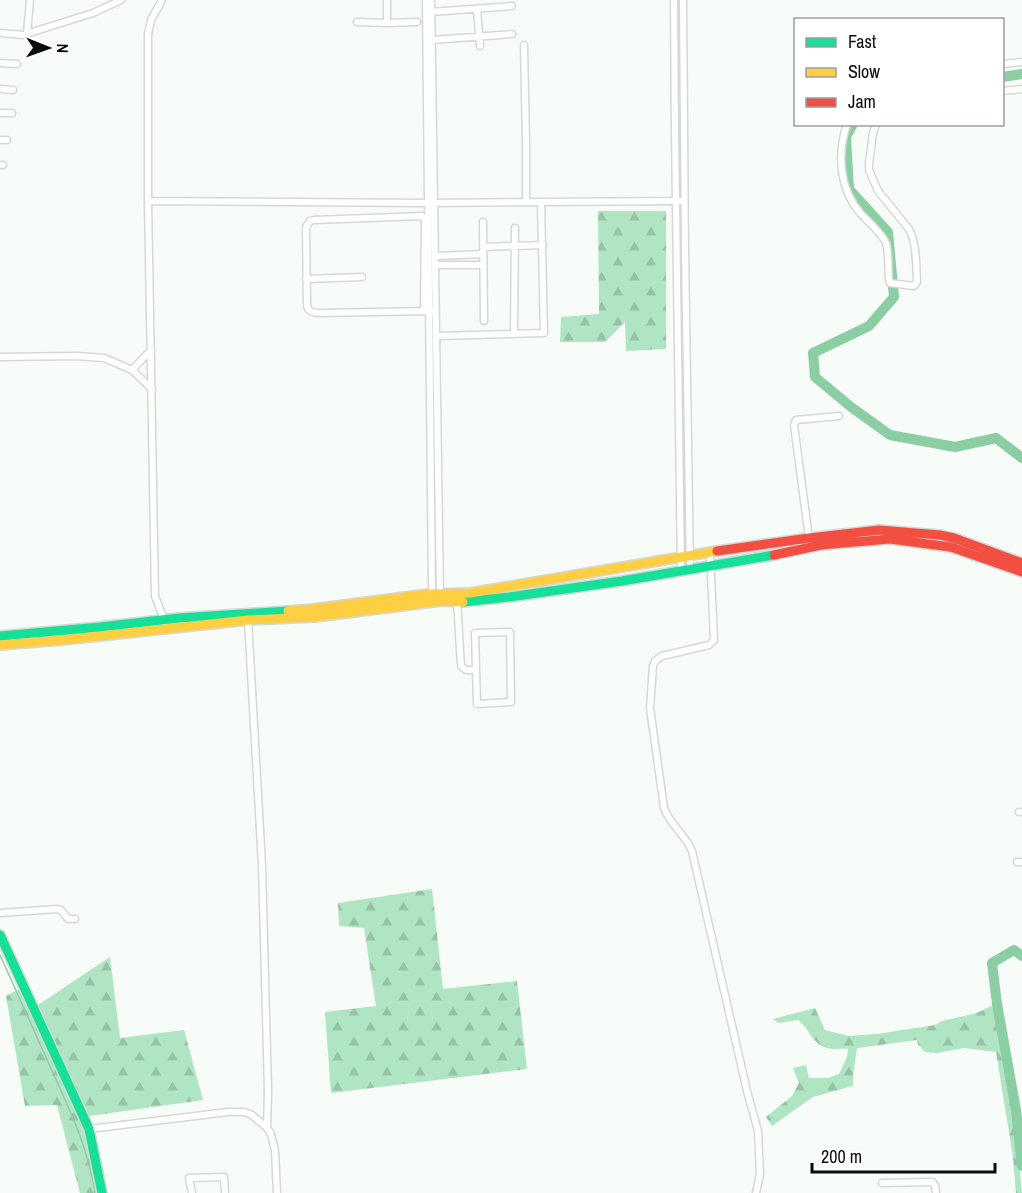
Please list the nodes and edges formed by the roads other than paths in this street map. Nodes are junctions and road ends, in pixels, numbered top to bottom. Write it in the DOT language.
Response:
graph roads {
  1 [pos="30,0"];
  2 [pos="121,0"];
  3 [pos="162,0"];
  4 [pos="387,0"];
  5 [pos="426,0"];
  6 [pos="431,0"];
  7 [pos="472,0"];
  8 [pos="674,0"];
  9 [pos="683,0"];
  10 [pos="512,6"];
  11 [pos="475,9"];
  12 [pos="431,12"];
  13 [pos="357,22"];
  14 [pos="417,22"];
  15 [pos="387,23"];
  16 [pos="0,33"];
  17 [pos="27,34"];
  18 [pos="512,34"];
  19 [pos="479,36"];
  20 [pos="432,40"];
  21 [pos="524,45"];
  22 [pos="480,46"];
  23 [pos="1022,62"];
  24 [pos="0,63"];
  25 [pos="17,64"];
  26 [pos="1004,64"];
  27 [pos="0,89"];
  28 [pos="1022,89"];
  29 [pos="13,90"];
  30 [pos="1004,91"];
  31 [pos="0,113"];
  32 [pos="12,113"];
  33 [pos="847,126"];
  34 [pos="875,126"];
  35 [pos="148,201"];
  36 [pos="676,201"];
  37 [pos="684,201"];
  38 [pos="526,202"];
  39 [pos="541,202"];
  40 [pos="396,203"];
  41 [pos="431,203"];
  42 [pos="396,217"];
  43 [pos="483,222"];
  44 [pos="515,228"];
  45 [pos="515,245"];
  46 [pos="543,245"];
  47 [pos="483,250"];
  48 [pos="436,256"];
  49 [pos="436,265"];
  50 [pos="483,265"];
  51 [pos="362,278"];
  52 [pos="306,279"];
  53 [pos="430,311"];
  54 [pos="484,321"];
  55 [pos="514,334"];
  56 [pos="437,336"];
  57 [pos="151,350"];
  58 [pos="0,357"];
  59 [pos="132,370"];
  60 [pos="152,389"];
  61 [pos="839,416"];
  62 [pos="890,534"];
  63 [pos="810,538"];
  64 [pos="690,542"];
  65 [pos="706,554"];
  66 [pos="685,556"];
  67 [pos="1022,564"];
  68 [pos="710,565"];
  69 [pos="686,570"];
  70 [pos="1022,572"];
  71 [pos="436,597"];
  72 [pos="457,597"];
  73 [pos="248,620"];
  74 [pos="166,624"];
  75 [pos="0,636"];
  76 [pos="0,645"];
  77 [pos="476,670"];
  78 [pos="0,913"];
  79 [pos="75,919"];
  80 [pos="0,935"];
  81 [pos="267,1128"];
  82 [pos="89,1129"];
  83 [pos="882,1183"];
  84 [pos="102,1193"];
  85 [pos="192,1193"];
  86 [pos="225,1193"];
  87 [pos="277,1193"];
  88 [pos="756,1193"];
  89 [pos="936,1193"];
  1 -- 17 [label="street"];
  2 -- 17 [label="street"];
  3 -- 35 [label="street"];
  4 -- 15 [label="street"];
  5 -- 41 [label="street"];
  6 -- 12 [label="street"];
  7 -- 11 [label="street"];
  8 -- 36 [label="street"];
  9 -- 37 [label="street"];
  10 -- 11 [label="street"];
  11 -- 12 [label="street"];
  11 -- 19 [label="street"];
  12 -- 20 [label="street"];
  13 -- 15 [label="street"];
  14 -- 15 [label="street"];
  16 -- 17 [label="street"];
  18 -- 19 [label="street"];
  19 -- 20 [label="street"];
  19 -- 22 [label="street"];
  20 -- 41 [label="street"];
  21 -- 38 [label="street"];
  23 -- 26 [label="street"];
  24 -- 25 [label="street"];
  27 -- 29 [label="street"];
  28 -- 30 [label="street"];
  31 -- 32 [label="street"];
  33 -- 34 [label="street"];
  35 -- 40 [label="street"];
  35 -- 57 [label="street"];
  36 -- 37 [label="street"];
  36 -- 39 [label="street"];
  36 -- 66 [label="street"];
  37 -- 64 [label="street"];
  38 -- 39 [label="street"];
  38 -- 41 [label="street"];
  39 -- 46 [label="street"];
  40 -- 41 [label="street"];
  40 -- 42 [label="street"];
  41 -- 48 [label="street"];
  41 -- 53 [label="street"];
  42 -- 52 [label="street"];
  42 -- 53 [label="street"];
  43 -- 47 [label="street"];
  44 -- 45 [label="street"];
  45 -- 46 [label="street"];
  45 -- 47 [label="street"];
  45 -- 55 [label="street"];
  46 -- 55 [label="street"];
  47 -- 48 [label="street"];
  47 -- 50 [label="street"];
  48 -- 49 [label="street"];
  49 -- 50 [label="street"];
  49 -- 53 [label="street"];
  50 -- 54 [label="street"];
  51 -- 52 [label="street"];
  52 -- 53 [label="street"];
  53 -- 56 [label="street"];
  53 -- 71 [label="street"];
  55 -- 56 [label="street"];
  56 -- 71 [label="street"];
  57 -- 59 [label="street"];
  57 -- 60 [label="street"];
  58 -- 59 [label="street"];
  59 -- 60 [label="street"];
  60 -- 74 [label="street"];
  61 -- 63 [label="street"];
  62 -- 63 [label="street"];
  62 -- 67 [label="street"];
  62 -- 68 [label="street"];
  62 -- 70 [label="street"];
  63 -- 65 [label="street"];
  64 -- 65 [label="street"];
  64 -- 66 [label="street"];
  65 -- 66 [label="street"];
  65 -- 68 [label="street"];
  66 -- 69 [label="street"];
  66 -- 72 [label="street"];
  68 -- 69 [label="street"];
  68 -- 88 [label="street"];
  69 -- 72 [label="street"];
  71 -- 72 [label="street"];
  71 -- 73 [label="street"];
  71 -- 74 [label="street"];
  72 -- 77 [label="street"];
  73 -- 74 [label="street"];
  73 -- 81 [label="street"];
  74 -- 75 [label="street"];
  74 -- 76 [label="street"];
  77 -- 77 [label="street"];
  78 -- 79 [label="street"];
  80 -- 82 [label="street"];
  81 -- 82 [label="street"];
  81 -- 87 [label="street"];
  82 -- 84 [label="street"];
  83 -- 89 [label="street"];
  85 -- 86 [label="street"];
}
